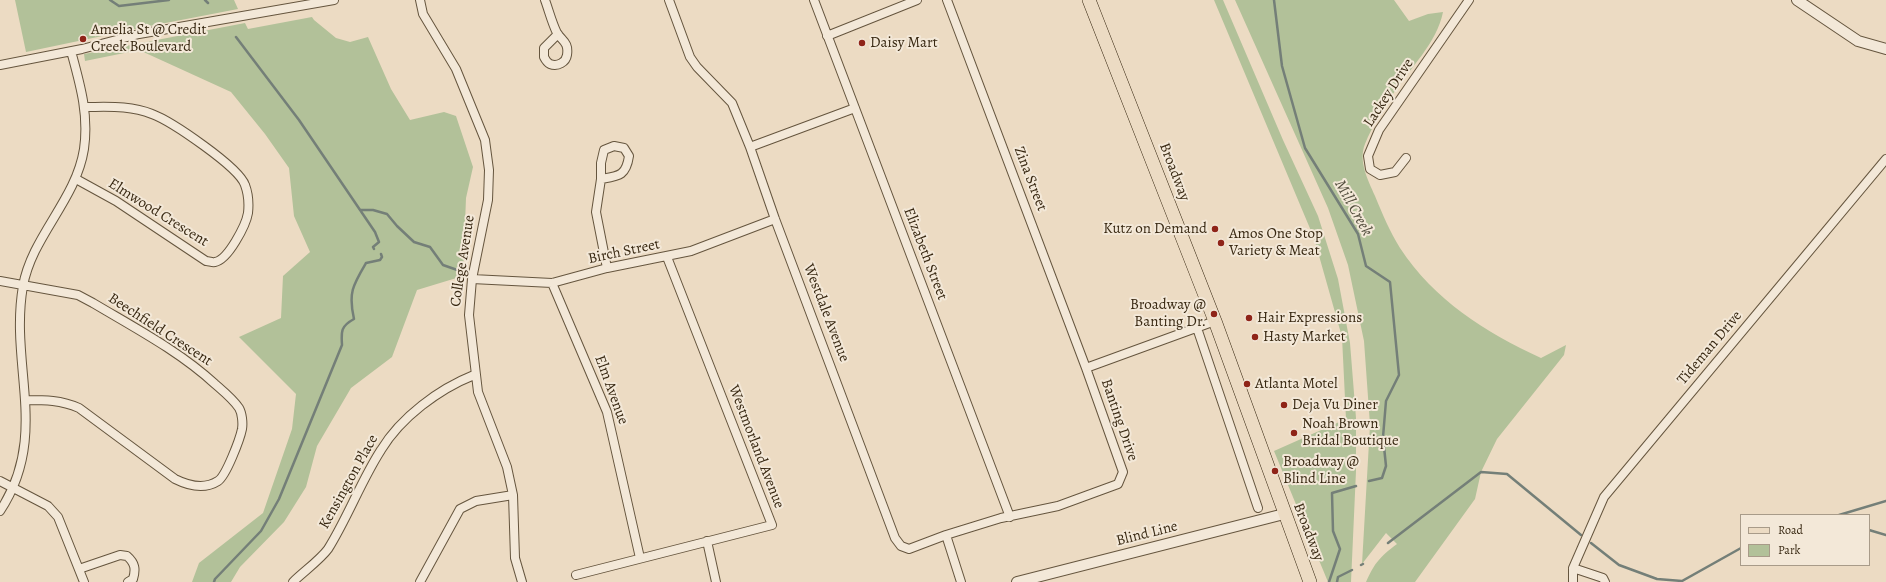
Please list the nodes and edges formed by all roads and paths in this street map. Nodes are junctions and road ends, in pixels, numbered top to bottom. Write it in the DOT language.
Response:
graph roads {
  1 [pos="334,0"];
  2 [pos="420,0"];
  3 [pos="545,0"];
  4 [pos="669,0"];
  5 [pos="814,0"];
  6 [pos="918,0"];
  7 [pos="947,0"];
  8 [pos="1089,0"];
  9 [pos="1469,0"];
  10 [pos="1797,0"];
  11 [pos="558,34"];
  12 [pos="828,36"];
  13 [pos="1886,49"];
  14 [pos="71,51"];
  15 [pos="0,65"];
  16 [pos="85,107"];
  17 [pos="855,108"];
  18 [pos="750,147"];
  19 [pos="1406,158"];
  20 [pos="1886,159"];
  21 [pos="601,178"];
  22 [pos="76,179"];
  23 [pos="775,219"];
  24 [pos="667,257"];
  25 [pos="607,268"];
  26 [pos="472,279"];
  27 [pos="0,281"];
  28 [pos="552,283"];
  29 [pos="23,285"];
  30 [pos="1214,322"];
  31 [pos="1197,328"];
  32 [pos="1086,368"];
  33 [pos="474,375"];
  34 [pos="26,400"];
  35 [pos="0,481"];
  36 [pos="13,487"];
  37 [pos="513,495"];
  38 [pos="1258,508"];
  39 [pos="0,511"];
  40 [pos="1284,514"];
  41 [pos="1010,517"];
  42 [pos="946,535"];
  43 [pos="707,541"];
  44 [pos="640,558"];
  45 [pos="1574,568"];
  46 [pos="79,569"];
  47 [pos="576,575"];
  48 [pos="84,582"];
  49 [pos="128,582"];
  50 [pos="292,582"];
  51 [pos="420,582"];
  52 [pos="522,582"];
  53 [pos="716,582"];
  54 [pos="961,582"];
  55 [pos="1017,582"];
  56 [pos="1310,582"];
  57 [pos="1573,582"];
  58 [pos="1605,582"];
  1 -- 14 [label="street"];
  2 -- 26 [label="street, College Avenue"];
  3 -- 11 [label="street"];
  4 -- 18 [label="street, Westdale Avenue"];
  5 -- 12 [label="street, Elizabeth Street"];
  6 -- 12 [label="street"];
  7 -- 32 [label="street, Zina Street"];
  8 -- 30 [label="main road, Broadway"];
  9 -- 19 [label="street, Lackey Drive"];
  10 -- 13 [label="street"];
  12 -- 17 [label="street, Elizabeth Street"];
  14 -- 15 [label="street"];
  14 -- 16 [label="street"];
  16 -- 22 [label="street"];
  16 -- 22 [label="street, Elmwood Crescent"];
  17 -- 18 [label="street"];
  17 -- 41 [label="street, Elizabeth Street"];
  18 -- 23 [label="street, Westdale Avenue"];
  20 -- 45 [label="street, Tideman Drive"];
  21 -- 25 [label="street"];
  22 -- 29 [label="street"];
  23 -- 24 [label="street, Birch Street"];
  23 -- 42 [label="street, Westdale Avenue"];
  24 -- 25 [label="street, Birch Street"];
  24 -- 43 [label="street, Westmorland Avenue"];
  25 -- 28 [label="street, Birch Street"];
  26 -- 28 [label="street, Birch Street"];
  26 -- 33 [label="street, College Avenue"];
  27 -- 29 [label="street, Beechfield Crescent"];
  28 -- 44 [label="street, Elm Avenue"];
  29 -- 34 [label="street"];
  29 -- 34 [label="street, Beechfield Crescent"];
  30 -- 31 [label="street, Banting Drive"];
  30 -- 40 [label="main road, Broadway"];
  31 -- 32 [label="street, Banting Drive"];
  31 -- 38 [label="street"];
  32 -- 41 [label="street, Banting Drive"];
  33 -- 37 [label="street, College Avenue"];
  33 -- 50 [label="street, Kensington Place"];
  34 -- 36 [label="street"];
  35 -- 36 [label="street"];
  36 -- 39 [label="street"];
  36 -- 46 [label="street"];
  37 -- 51 [label="street"];
  37 -- 52 [label="street, College Avenue"];
  40 -- 55 [label="street, Blind Line"];
  40 -- 56 [label="main road, Broadway"];
  41 -- 42 [label="street, Banting Drive"];
  42 -- 54 [label="street"];
  43 -- 44 [label="street, Westmorland Avenue"];
  43 -- 53 [label="street"];
  44 -- 47 [label="street, Westmorland Avenue"];
  45 -- 57 [label="street, Tideman Drive"];
  45 -- 58 [label="street"];
  46 -- 48 [label="street"];
  46 -- 49 [label="street"];
}
